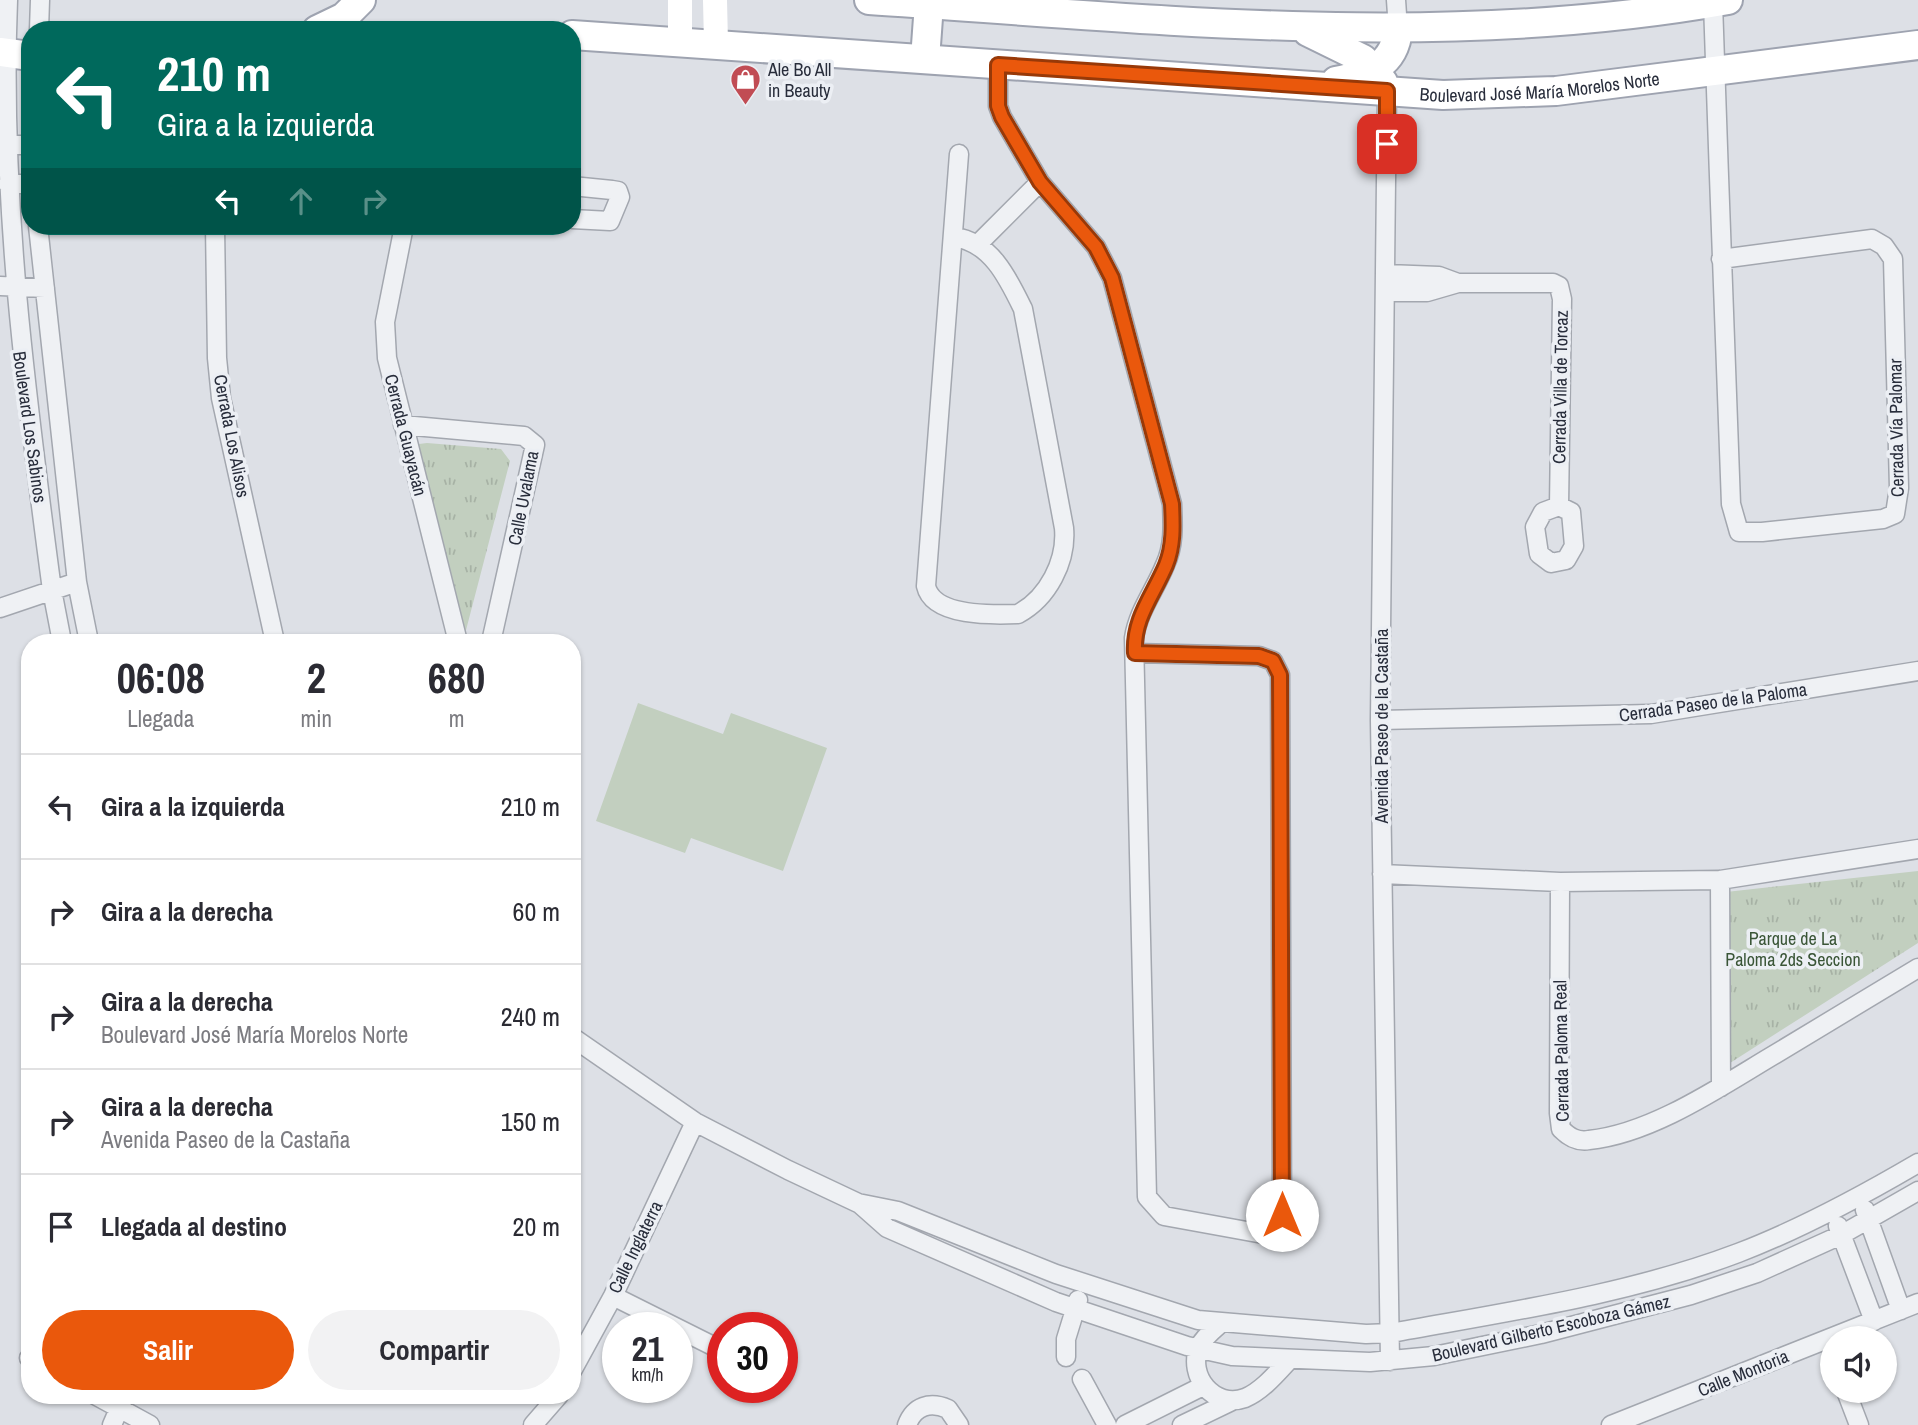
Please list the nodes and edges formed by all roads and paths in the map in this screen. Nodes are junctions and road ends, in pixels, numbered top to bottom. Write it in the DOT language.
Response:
graph roads {
  1 [pos="8,0"];
  2 [pos="40,0"];
  3 [pos="361,0"];
  4 [pos="680,0"];
  5 [pos="715,0"];
  6 [pos="879,0"];
  7 [pos="1396,0"];
  8 [pos="1720,1"];
  9 [pos="929,4"];
  10 [pos="1653,6"];
  11 [pos="1097,9"];
  12 [pos="39,21"];
  13 [pos="336,21"];
  14 [pos="1295,26"];
  15 [pos="1398,29"];
  16 [pos="581,36"];
  17 [pos="680,41"];
  18 [pos="716,43"];
  19 [pos="1918,46"];
  20 [pos="11,53"];
  21 [pos="925,60"];
  22 [pos="998,65"];
  23 [pos="1715,71"];
  24 [pos="1381,81"];
  25 [pos="6,145"];
  26 [pos="21,145"];
  27 [pos="959,154"];
  28 [pos="8,184"];
  29 [pos="21,184"];
  30 [pos="581,187"];
  31 [pos="1044,187"];
  32 [pos="581,219"];
  33 [pos="39,235"];
  34 [pos="219,235"];
  35 [pos="402,235"];
  36 [pos="954,237"];
  37 [pos="979,243"];
  38 [pos="1721,259"];
  39 [pos="1387,283"];
  40 [pos="6,286"];
  41 [pos="46,288"];
  42 [pos="403,425"];
  43 [pos="1559,506"];
  44 [pos="77,582"];
  45 [pos="52,590"];
  46 [pos="0,608"];
  47 [pos="60,634"];
  48 [pos="87,634"];
  49 [pos="273,634"];
  50 [pos="456,634"];
  51 [pos="493,634"];
  52 [pos="1135,653"];
  53 [pos="1918,671"];
  54 [pos="1380,720"];
  55 [pos="1918,849"];
  56 [pos="1382,874"];
  57 [pos="1720,880"];
  58 [pos="1560,882"];
  59 [pos="1918,968"];
  60 [pos="581,1043"];
  61 [pos="1721,1087"];
  62 [pos="695,1122"];
  63 [pos="1918,1163"];
  64 [pos="1918,1191"];
  65 [pos="1860,1197"];
  66 [pos="858,1203"];
  67 [pos="1832,1212"];
  68 [pos="1869,1220"];
  69 [pos="1841,1235"];
  70 [pos="1886,1269"];
  71 [pos="1084,1283"];
  72 [pos="1859,1283"];
  73 [pos="612,1296"];
  74 [pos="1918,1303"];
  75 [pos="1075,1308"];
  76 [pos="1901,1310"];
  77 [pos="1874,1321"];
  78 [pos="1221,1323"];
  79 [pos="1865,1326"];
  80 [pos="1391,1333"];
  81 [pos="581,1342"];
  82 [pos="707,1343"];
  83 [pos="1198,1349"];
  84 [pos="1820,1350"];
  85 [pos="1066,1357"];
  86 [pos="1290,1359"];
  87 [pos="1390,1361"];
  88 [pos="1082,1379"];
  89 [pos="1203,1385"];
  90 [pos="1233,1401"];
  91 [pos="1851,1403"];
  92 [pos="122,1404"];
  93 [pos="125,1404"];
  94 [pos="551,1404"];
  95 [pos="1132,1423"];
  96 [pos="112,1425"];
  97 [pos="150,1425"];
  98 [pos="533,1425"];
  99 [pos="907,1425"];
  100 [pos="958,1425"];
  101 [pos="1107,1425"];
  102 [pos="1182,1425"];
  103 [pos="1611,1425"];
  104 [pos="1859,1425"];
  1 -- 20 [label="street, Boulevard Los Sabinos"];
  2 -- 12 [label="street"];
  3 -- 13 [label="main road"];
  4 -- 17 [label="main road"];
  5 -- 18 [label="main road"];
  6 -- 9 [label="main road"];
  7 -- 15 [label="street"];
  8 -- 10 [label="main road"];
  8 -- 23 [label="street, Cerrada Vía Palomar"];
  9 -- 11 [label="main road"];
  9 -- 21 [label="main road"];
  10 -- 15 [label="main road"];
  11 -- 14 [label="main road"];
  14 -- 15 [label="main road"];
  14 -- 24 [label="main road"];
  15 -- 24 [label="main road"];
  16 -- 17 [label="main road, Boulevard José María Morelos Norte"];
  17 -- 18 [label="main road, Boulevard José María Morelos Norte"];
  18 -- 21 [label="main road, Boulevard José María Morelos Norte"];
  19 -- 23 [label="main road, Boulevard José María Morelos Norte"];
  20 -- 25 [label="street, Boulevard Los Sabinos"];
  21 -- 22 [label="main road, Boulevard José María Morelos Norte"];
  22 -- 24 [label="main road, Boulevard José María Morelos Norte"];
  22 -- 31 [label="street"];
  23 -- 24 [label="main road, Boulevard José María Morelos Norte"];
  23 -- 38 [label="street, Cerrada Vía Palomar"];
  24 -- 39 [label="street, Avenida Paseo de la Castaña"];
  25 -- 26 [label="street"];
  25 -- 28 [label="street, Boulevard Los Sabinos"];
  27 -- 36 [label="street"];
  28 -- 29 [label="street"];
  28 -- 40 [label="street, Boulevard Los Sabinos"];
  30 -- 32 [label="street"];
  31 -- 37 [label="street"];
  31 -- 52 [label="street"];
  33 -- 41 [label="street, Boulevard Los Sabinos"];
  34 -- 49 [label="street, Cerrada Los Alisos"];
  35 -- 42 [label="street, Cerrada Guayacán"];
  36 -- 37 [label="street"];
  36 -- 37 [label="street"];
  38 -- 38 [label="street, Cerrada Vía Palomar"];
  39 -- 43 [label="street, Cerrada Villa de Torcaz"];
  39 -- 54 [label="street, Avenida Paseo de la Castaña"];
  40 -- 41 [label="street"];
  40 -- 45 [label="street, Boulevard Los Sabinos"];
  41 -- 44 [label="street, Boulevard Los Sabinos"];
  42 -- 50 [label="street, Cerrada Guayacán"];
  42 -- 51 [label="street, Calle Uvalama"];
  44 -- 45 [label="street"];
  44 -- 48 [label="street, Boulevard Los Sabinos"];
  45 -- 46 [label="street"];
  45 -- 47 [label="street, Boulevard Los Sabinos"];
  52 -- 52 [label="street"];
  53 -- 54 [label="street, Cerrada Paseo de la Paloma"];
  54 -- 56 [label="street, Avenida Paseo de la Castaña"];
  55 -- 57 [label="street"];
  56 -- 58 [label="street"];
  56 -- 80 [label="street, Avenida Paseo de la Castaña"];
  57 -- 58 [label="street"];
  57 -- 61 [label="street"];
  58 -- 61 [label="street, Cerrada Paloma Real"];
  59 -- 61 [label="street, Cerrada Paloma Real"];
  60 -- 62 [label="street, Boulevard Gilberto Escoboza Gámez"];
  62 -- 66 [label="street, Boulevard Gilberto Escoboza Gámez"];
  62 -- 73 [label="street, Calle Inglaterra"];
  63 -- 65 [label="street, Boulevard Gilberto Escoboza Gámez"];
  64 -- 68 [label="street, Boulevard Gilberto Escoboza Gámez"];
  65 -- 67 [label="street, Boulevard Gilberto Escoboza Gámez"];
  65 -- 68 [label="street"];
  66 -- 71 [label="street, Boulevard Gilberto Escoboza Gámez"];
  66 -- 75 [label="street, Boulevard Gilberto Escoboza Gámez"];
  67 -- 69 [label="street"];
  67 -- 80 [label="street, Boulevard Gilberto Escoboza Gámez"];
  68 -- 69 [label="street, Boulevard Gilberto Escoboza Gámez"];
  68 -- 70 [label="street"];
  69 -- 72 [label="street"];
  69 -- 87 [label="street, Boulevard Gilberto Escoboza Gámez"];
  70 -- 72 [label="street"];
  70 -- 76 [label="street"];
  71 -- 75 [label="street"];
  71 -- 78 [label="street, Boulevard Gilberto Escoboza Gámez"];
  72 -- 77 [label="street"];
  73 -- 81 [label="street, Calle Inglaterra"];
  73 -- 82 [label="street"];
  74 -- 76 [label="street, Calle Montoria"];
  75 -- 83 [label="street, Boulevard Gilberto Escoboza Gámez"];
  75 -- 85 [label="street"];
  76 -- 77 [label="street, Calle Montoria"];
  77 -- 79 [label="street, Calle Montoria"];
  78 -- 80 [label="street, Boulevard Gilberto Escoboza Gámez"];
  78 -- 83 [label="street"];
  80 -- 87 [label="street, Avenida Paseo de la Castaña"];
  83 -- 86 [label="street, Boulevard Gilberto Escoboza Gámez"];
  83 -- 89 [label="street"];
  84 -- 103 [label="street, Calle Montoria"];
  86 -- 87 [label="street, Boulevard Gilberto Escoboza Gámez"];
  86 -- 90 [label="street"];
  88 -- 101 [label="street"];
  89 -- 90 [label="street"];
  89 -- 95 [label="street"];
  90 -- 102 [label="street"];
  91 -- 104 [label="street"];
  92 -- 96 [label="street"];
  93 -- 97 [label="street"];
  94 -- 98 [label="street"];
  99 -- 100 [label="street"];
}
